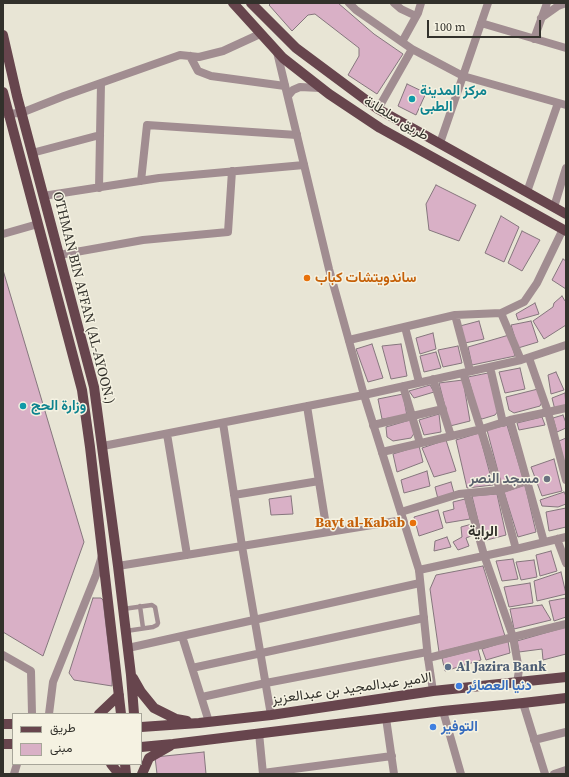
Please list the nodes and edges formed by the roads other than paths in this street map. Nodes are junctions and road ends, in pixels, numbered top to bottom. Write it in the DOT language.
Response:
graph roads {
  1 [pos="233,3"];
  2 [pos="349,3"];
  3 [pos="394,3"];
  4 [pos="421,3"];
  5 [pos="488,3"];
  6 [pos="547,3"];
  7 [pos="566,3"];
  8 [pos="254,4"];
  9 [pos="416,16"];
  10 [pos="541,18"];
  11 [pos="481,24"];
  12 [pos="260,34"];
  13 [pos="3,35"];
  14 [pos="534,39"];
  15 [pos="402,42"];
  16 [pos="566,48"];
  17 [pos="412,49"];
  18 [pos="277,52"];
  19 [pos="190,56"];
  20 [pos="463,76"];
  21 [pos="101,83"];
  22 [pos="285,86"];
  23 [pos="320,88"];
  24 [pos="3,92"];
  25 [pos="288,96"];
  26 [pos="558,103"];
  27 [pos="566,105"];
  28 [pos="378,109"];
  29 [pos="21,113"];
  30 [pos="6,114"];
  31 [pos="100,135"];
  32 [pos="297,135"];
  33 [pos="440,143"];
  34 [pos="32,154"];
  35 [pos="304,164"];
  36 [pos="566,168"];
  37 [pos="232,172"];
  38 [pos="141,181"];
  39 [pos="99,188"];
  40 [pos="527,192"];
  41 [pos="43,196"];
  42 [pos="554,207"];
  43 [pos="566,214"];
  44 [pos="38,224"];
  45 [pos="565,230"];
  46 [pos="3,234"];
  47 [pos="59,255"];
  48 [pos="502,313"];
  49 [pos="455,315"];
  50 [pos="405,327"];
  51 [pos="349,340"];
  52 [pos="566,345"];
  53 [pos="525,359"];
  54 [pos="490,367"];
  55 [pos="467,372"];
  56 [pos="433,379"];
  57 [pos="419,382"];
  58 [pos="403,386"];
  59 [pos="364,395"];
  60 [pos="307,406"];
  61 [pos="566,408"];
  62 [pos="443,409"];
  63 [pos="548,412"];
  64 [pos="412,416"];
  65 [pos="506,421"];
  66 [pos="223,423"];
  67 [pos="373,426"];
  68 [pos="482,429"];
  69 [pos="167,434"];
  70 [pos="451,436"];
  71 [pos="420,443"];
  72 [pos="103,446"];
  73 [pos="382,452"];
  74 [pos="566,480"];
  75 [pos="319,481"];
  76 [pos="527,481"];
  77 [pos="500,490"];
  78 [pos="467,494"];
  79 [pos="234,495"];
  80 [pos="402,516"];
  81 [pos="327,532"];
  82 [pos="566,537"];
  83 [pos="557,539"];
  84 [pos="544,542"];
  85 [pos="242,546"];
  86 [pos="516,549"];
  87 [pos="103,553"];
  88 [pos="187,554"];
  89 [pos="484,556"];
  90 [pos="566,563"];
  91 [pos="118,566"];
  92 [pos="419,570"];
  93 [pos="420,583"];
  94 [pos="140,606"];
  95 [pos="123,608"];
  96 [pos="424,618"];
  97 [pos="255,620"];
  98 [pos="566,624"];
  99 [pos="143,628"];
  100 [pos="126,631"];
  101 [pos="182,636"];
  102 [pos="513,637"];
  103 [pos="128,648"];
  104 [pos="261,654"];
  105 [pos="3,655"];
  106 [pos="428,655"];
  107 [pos="192,668"];
  108 [pos="131,675"];
  109 [pos="566,677"];
  110 [pos="266,683"];
  111 [pos="517,683"];
  112 [pos="433,691"];
  113 [pos="119,695"];
  114 [pos="202,697"];
  115 [pos="566,698"];
  116 [pos="362,702"];
  117 [pos="523,703"];
  118 [pos="443,710"];
  119 [pos="32,713"];
  120 [pos="49,713"];
  121 [pos="100,713"];
  122 [pos="121,713"];
  123 [pos="134,713"];
  124 [pos="272,715"];
  125 [pos="386,718"];
  126 [pos="365,720"];
  127 [pos="204,722"];
  128 [pos="142,727"];
  129 [pos="566,732"];
  130 [pos="259,733"];
  131 [pos="534,740"];
  132 [pos="173,744"];
  133 [pos="142,747"];
  134 [pos="392,756"];
  135 [pos="112,765"];
  136 [pos="566,770"];
  137 [pos="263,773"];
  138 [pos="120,774"];
  139 [pos="141,774"];
  140 [pos="394,774"];
  141 [pos="461,774"];
  142 [pos="545,774"];
  143 [pos="554,774"];
  1 -- 12 [label="main road, طريق سلطانة"];
  2 -- 15 [label="street"];
  3 -- 9 [label="street"];
  4 -- 9 [label="street"];
  5 -- 11 [label="street"];
  6 -- 10 [label="street"];
  7 -- 10 [label="street"];
  8 -- 28 [label="main road, طريق سلطانة"];
  9 -- 15 [label="street"];
  10 -- 14 [label="street"];
  11 -- 14 [label="street"];
  11 -- 20 [label="street"];
  12 -- 18 [label="main road, طريق سلطانة"];
  12 -- 19 [label="street"];
  13 -- 29 [label="main road, OTHMAN BIN AFFAN (AL-AYOON.)"];
  14 -- 16 [label="street"];
  15 -- 17 [label="street"];
  17 -- 20 [label="street"];
  17 -- 28 [label="street"];
  18 -- 22 [label="street"];
  18 -- 23 [label="main road, طريق سلطانة"];
  19 -- 21 [label="street"];
  19 -- 22 [label="street"];
  20 -- 26 [label="street"];
  20 -- 33 [label="street"];
  21 -- 29 [label="street"];
  21 -- 31 [label="street"];
  22 -- 25 [label="street"];
  23 -- 25 [label="street"];
  23 -- 45 [label="main road, طريق سلطانة"];
  24 -- 30 [label="main road, OTHMAN BIN AFFAN (AL-AYOON.)"];
  25 -- 32 [label="street"];
  26 -- 27 [label="street"];
  26 -- 40 [label="street"];
  28 -- 33 [label="main road, طريق سلطانة"];
  29 -- 30 [label="street"];
  29 -- 34 [label="main road, OTHMAN BIN AFFAN (AL-AYOON.)"];
  30 -- 44 [label="main road, OTHMAN BIN AFFAN (AL-AYOON.)"];
  31 -- 34 [label="street"];
  31 -- 39 [label="street"];
  32 -- 35 [label="street"];
  32 -- 38 [label="street"];
  33 -- 40 [label="main road, طريق سلطانة"];
  34 -- 41 [label="main road, OTHMAN BIN AFFAN (AL-AYOON.)"];
  35 -- 37 [label="street"];
  35 -- 51 [label="street"];
  36 -- 42 [label="street"];
  37 -- 38 [label="street"];
  37 -- 47 [label="street"];
  38 -- 39 [label="street"];
  39 -- 41 [label="street"];
  40 -- 42 [label="main road, طريق سلطانة"];
  41 -- 47 [label="main road, OTHMAN BIN AFFAN (AL-AYOON.)"];
  42 -- 43 [label="main road, طريق سلطانة"];
  44 -- 46 [label="street"];
  44 -- 87 [label="main road, OTHMAN BIN AFFAN (AL-AYOON.)"];
  45 -- 48 [label="street"];
  47 -- 72 [label="main road, OTHMAN BIN AFFAN (AL-AYOON.)"];
  48 -- 49 [label="street"];
  48 -- 53 [label="street"];
  49 -- 50 [label="street"];
  49 -- 55 [label="street"];
  50 -- 51 [label="street"];
  50 -- 57 [label="street"];
  51 -- 59 [label="street"];
  52 -- 53 [label="street"];
  53 -- 54 [label="street"];
  53 -- 63 [label="street"];
  54 -- 55 [label="street"];
  54 -- 65 [label="street"];
  55 -- 56 [label="street"];
  55 -- 68 [label="street"];
  56 -- 57 [label="street"];
  56 -- 62 [label="street"];
  57 -- 58 [label="street"];
  58 -- 59 [label="street"];
  58 -- 64 [label="street"];
  59 -- 60 [label="street"];
  59 -- 67 [label="street"];
  60 -- 66 [label="street"];
  60 -- 75 [label="street"];
  61 -- 63 [label="street"];
  62 -- 64 [label="street"];
  62 -- 70 [label="street"];
  63 -- 65 [label="street"];
  63 -- 74 [label="street"];
  64 -- 67 [label="street"];
  64 -- 71 [label="street"];
  65 -- 68 [label="street"];
  65 -- 76 [label="street"];
  66 -- 69 [label="street"];
  66 -- 79 [label="street"];
  67 -- 73 [label="street"];
  68 -- 70 [label="street"];
  68 -- 77 [label="street"];
  69 -- 72 [label="street"];
  69 -- 88 [label="street"];
  70 -- 71 [label="street"];
  71 -- 73 [label="street"];
  72 -- 91 [label="main road, OTHMAN BIN AFFAN (AL-AYOON.)"];
  73 -- 80 [label="street"];
  75 -- 79 [label="street"];
  75 -- 81 [label="street"];
  76 -- 77 [label="street"];
  76 -- 84 [label="street"];
  77 -- 78 [label="street"];
  77 -- 86 [label="street"];
  78 -- 80 [label="street"];
  78 -- 89 [label="street"];
  79 -- 85 [label="street"];
  80 -- 81 [label="street"];
  80 -- 92 [label="street"];
  81 -- 85 [label="street"];
  82 -- 83 [label="street"];
  83 -- 84 [label="street"];
  83 -- 90 [label="street"];
  84 -- 86 [label="street"];
  85 -- 88 [label="street"];
  85 -- 97 [label="street"];
  86 -- 89 [label="street"];
  87 -- 113 [label="main road, OTHMAN BIN AFFAN (AL-AYOON.)"];
  87 -- 120 [label="street"];
  88 -- 91 [label="street"];
  89 -- 92 [label="street"];
  89 -- 102 [label="street"];
  91 -- 95 [label="main road, OTHMAN BIN AFFAN (AL-AYOON.)"];
  92 -- 93 [label="street"];
  93 -- 96 [label="street"];
  93 -- 97 [label="street"];
  94 -- 95 [label="lane"];
  94 -- 99 [label="lane"];
  94 -- 99 [label="lane"];
  95 -- 100 [label="main road, OTHMAN BIN AFFAN (AL-AYOON.)"];
  96 -- 104 [label="street"];
  96 -- 106 [label="street"];
  97 -- 101 [label="street"];
  97 -- 104 [label="street"];
  98 -- 102 [label="street"];
  99 -- 100 [label="lane"];
  100 -- 103 [label="main road, OTHMAN BIN AFFAN (AL-AYOON.)"];
  101 -- 103 [label="street"];
  101 -- 107 [label="street"];
  102 -- 106 [label="street"];
  102 -- 111 [label="street"];
  103 -- 108 [label="main road, OTHMAN BIN AFFAN (AL-AYOON.)"];
  104 -- 107 [label="street"];
  104 -- 110 [label="street"];
  105 -- 119 [label="street"];
  106 -- 110 [label="street"];
  106 -- 112 [label="street"];
  107 -- 114 [label="street"];
  108 -- 123 [label="main road, OTHMAN BIN AFFAN (AL-AYOON.)"];
  108 -- 127 [label="main road"];
  109 -- 111 [label="main road, الامير عبدالمجيد بن عبدالعزيز"];
  110 -- 114 [label="street"];
  110 -- 124 [label="street"];
  111 -- 112 [label="main road, الامير عبدالمجيد بن عبدالعزيز"];
  112 -- 116 [label="main road, الامير عبدالمجيد بن عبدالعزيز"];
  113 -- 121 [label="main road"];
  113 -- 122 [label="main road, OTHMAN BIN AFFAN (AL-AYOON.)"];
  114 -- 127 [label="street"];
  115 -- 117 [label="main road"];
  116 -- 124 [label="main road, الامير عبدالمجيد بن عبدالعزيز"];
  116 -- 126 [label="main road"];
  117 -- 118 [label="main road"];
  117 -- 131 [label="street"];
  118 -- 125 [label="main road"];
  118 -- 141 [label="street"];
  124 -- 127 [label="main road, الامير عبدالمجيد بن عبدالعزيز"];
  125 -- 126 [label="main road"];
  125 -- 134 [label="street"];
  126 -- 130 [label="main road"];
  127 -- 128 [label="main road, الامير عبدالمجيد بن عبدالعزيز"];
  129 -- 131 [label="street"];
  130 -- 132 [label="main road"];
  130 -- 137 [label="street"];
  131 -- 142 [label="street"];
  132 -- 133 [label="main road"];
  132 -- 139 [label="main road"];
  134 -- 137 [label="street"];
  134 -- 140 [label="street"];
  135 -- 138 [label="main road"];
  136 -- 143 [label="street"];
}
